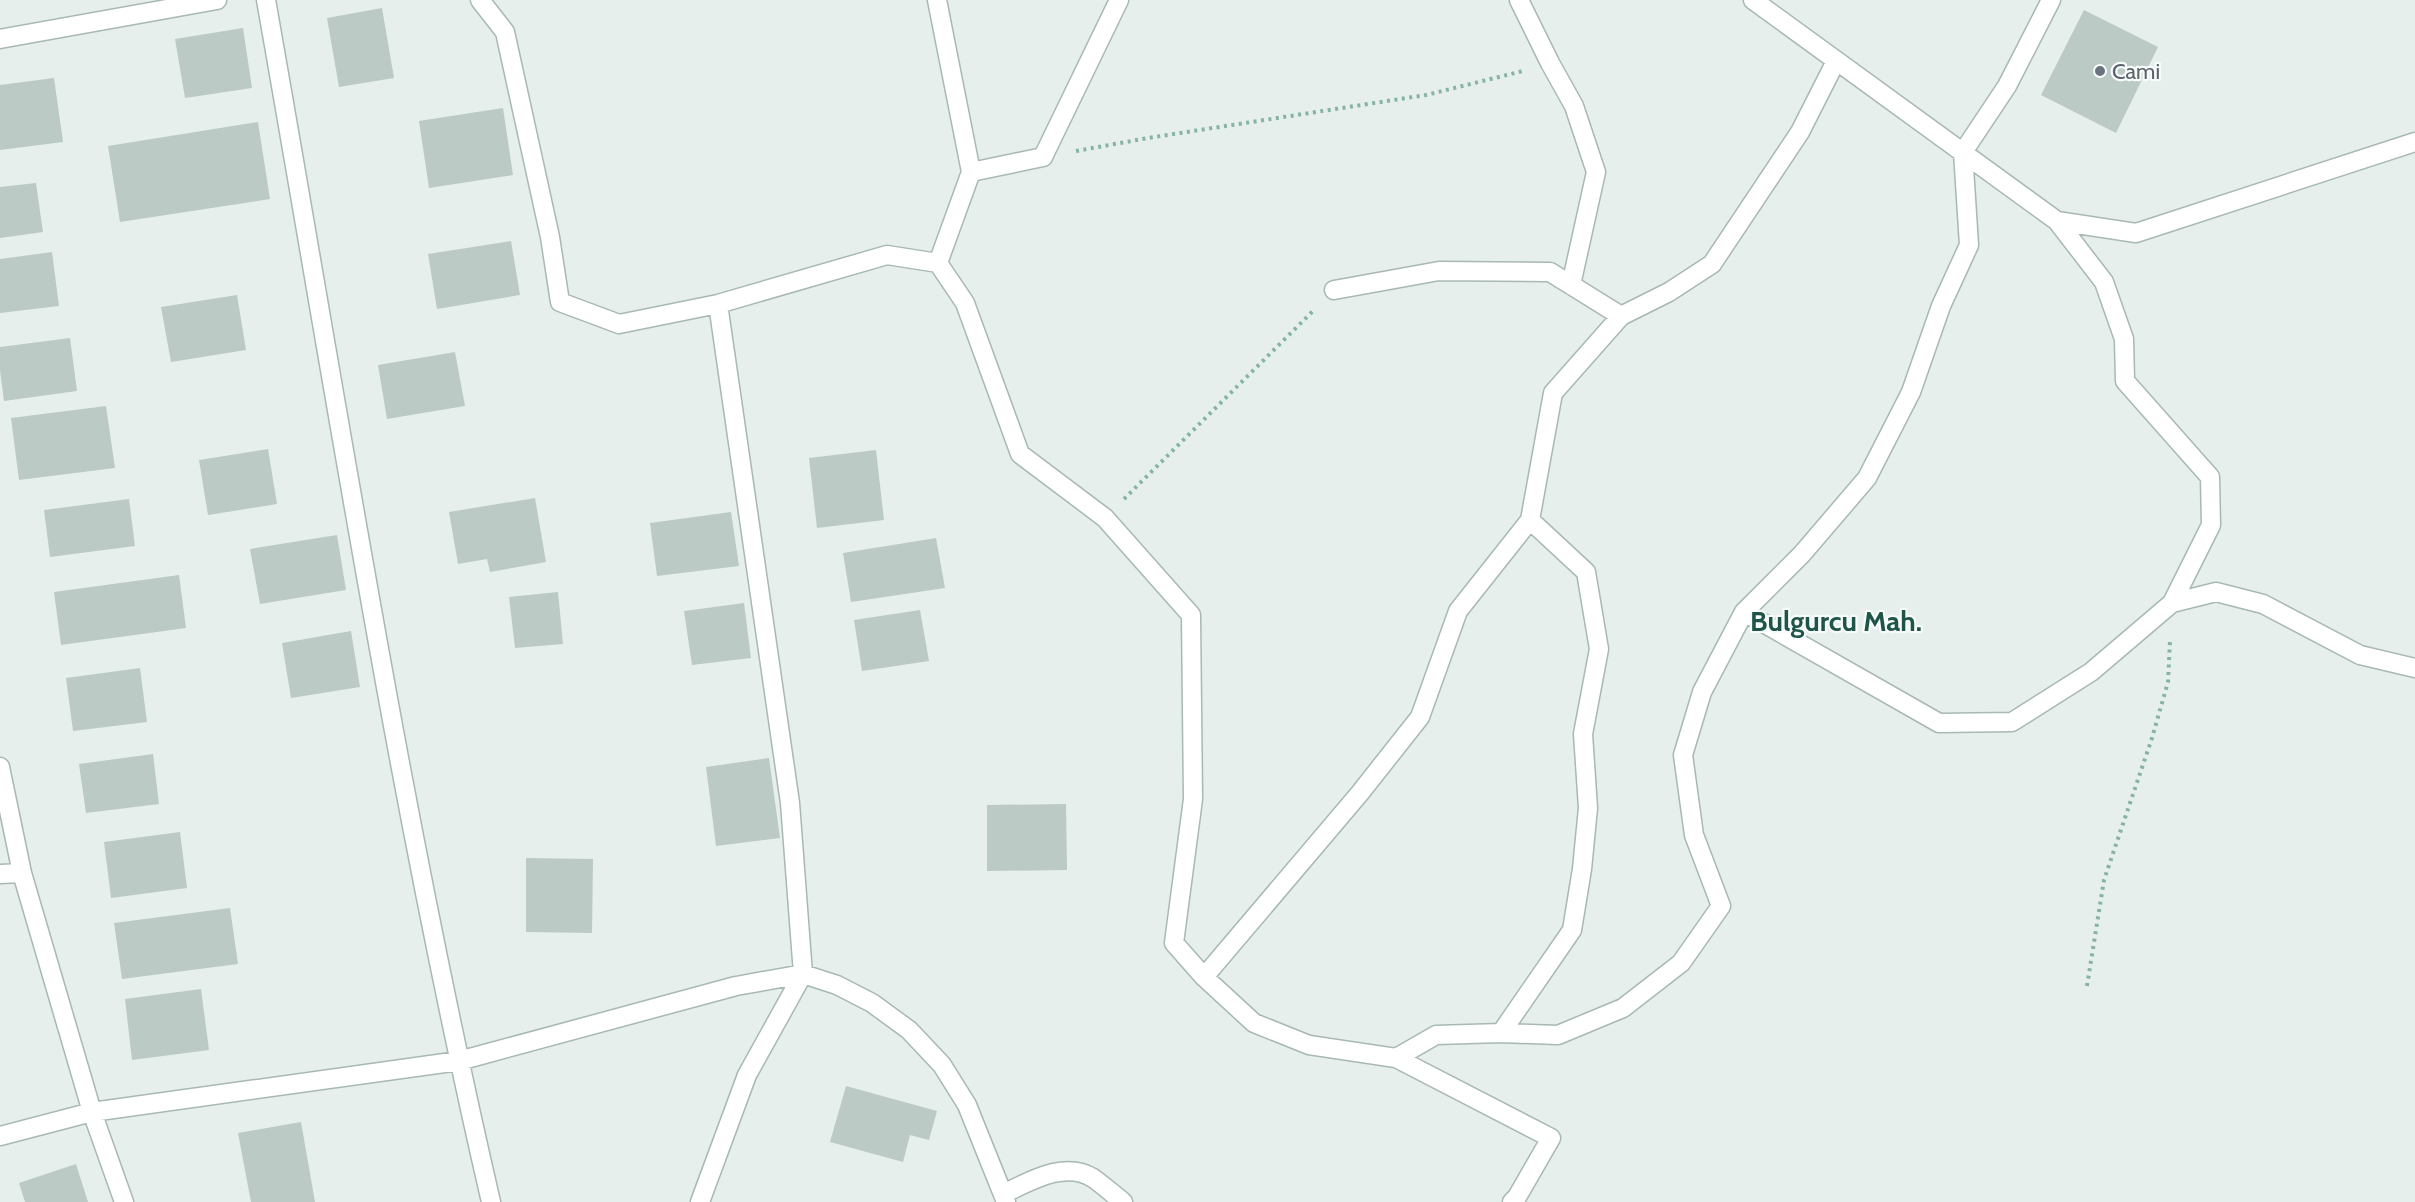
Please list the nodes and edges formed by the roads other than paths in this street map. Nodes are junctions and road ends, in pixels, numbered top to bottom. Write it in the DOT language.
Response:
graph roads {
  1 [pos="217,0"];
  2 [pos="266,0"];
  3 [pos="480,0"];
  4 [pos="937,0"];
  5 [pos="1119,0"];
  6 [pos="1519,0"];
  7 [pos="1753,0"];
  8 [pos="2051,0"];
  9 [pos="0,39"];
  10 [pos="1836,61"];
  11 [pos="2415,142"];
  12 [pos="1963,152"];
  13 [pos="971,172"];
  14 [pos="2057,221"];
  15 [pos="938,263"];
  16 [pos="1571,285"];
  17 [pos="1334,290"];
  18 [pos="718,304"];
  19 [pos="1621,316"];
  20 [pos="1530,520"];
  21 [pos="2172,603"];
  22 [pos="1744,612"];
  23 [pos="2415,668"];
  24 [pos="0,767"];
  25 [pos="22,873"];
  26 [pos="0,874"];
  27 [pos="803,974"];
  28 [pos="1204,978"];
  29 [pos="1501,1033"];
  30 [pos="1396,1058"];
  31 [pos="459,1060"];
  32 [pos="92,1112"];
  33 [pos="0,1136"];
  34 [pos="1004,1198"];
  35 [pos="124,1202"];
  36 [pos="491,1202"];
  37 [pos="700,1202"];
  38 [pos="1123,1202"];
  39 [pos="1512,1202"];
  1 -- 9 [label="street"];
  2 -- 31 [label="street"];
  3 -- 18 [label="street"];
  4 -- 13 [label="street"];
  5 -- 13 [label="street"];
  6 -- 16 [label="street"];
  7 -- 10 [label="street"];
  8 -- 12 [label="street"];
  10 -- 12 [label="street"];
  10 -- 19 [label="street"];
  11 -- 14 [label="street"];
  12 -- 14 [label="street"];
  12 -- 22 [label="street"];
  13 -- 15 [label="street"];
  14 -- 21 [label="street"];
  15 -- 18 [label="street"];
  15 -- 28 [label="street"];
  16 -- 17 [label="street"];
  16 -- 19 [label="street"];
  18 -- 27 [label="street"];
  19 -- 20 [label="street"];
  20 -- 28 [label="street"];
  20 -- 29 [label="street"];
  21 -- 22 [label="street"];
  21 -- 23 [label="street"];
  22 -- 29 [label="street"];
  24 -- 25 [label="street"];
  25 -- 26 [label="street"];
  25 -- 32 [label="street"];
  27 -- 31 [label="street"];
  27 -- 34 [label="street"];
  27 -- 37 [label="street"];
  28 -- 30 [label="street"];
  29 -- 30 [label="street"];
  30 -- 39 [label="street"];
  31 -- 32 [label="street"];
  31 -- 36 [label="street"];
  32 -- 33 [label="street"];
  32 -- 35 [label="street"];
  34 -- 38 [label="street"];
}
